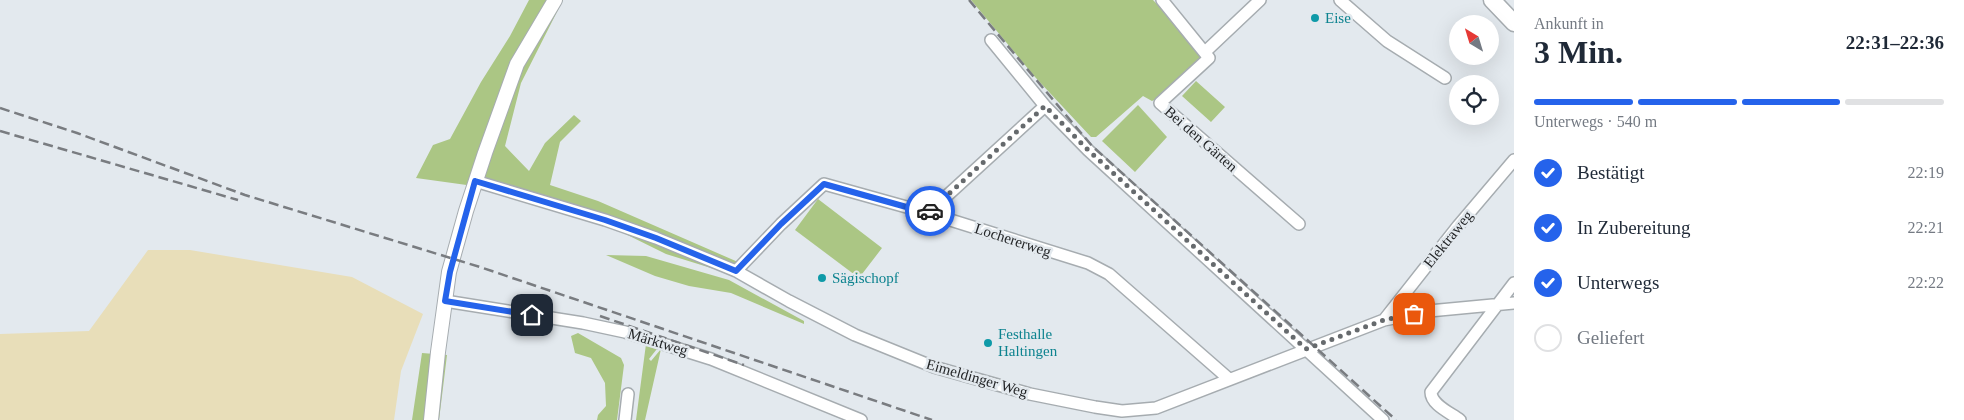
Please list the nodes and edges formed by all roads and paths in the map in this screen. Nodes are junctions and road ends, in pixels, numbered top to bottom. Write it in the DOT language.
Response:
graph roads {
  1 [pos="555,0"];
  2 [pos="1162,0"];
  3 [pos="1260,0"];
  4 [pos="1340,0"];
  5 [pos="1492,0"];
  6 [pos="1514,22"];
  7 [pos="991,40"];
  8 [pos="1205,52"];
  9 [pos="1446,78"];
  10 [pos="1045,106"];
  11 [pos="1514,160"];
  12 [pos="475,181"];
  13 [pos="928,213"];
  14 [pos="1299,224"];
  15 [pos="736,271"];
  16 [pos="1514,283"];
  17 [pos="445,301"];
  18 [pos="1514,303"];
  19 [pos="1497,304"];
  20 [pos="1384,320"];
  21 [pos="1306,349"];
  22 [pos="1229,379"];
  23 [pos="628,394"];
  24 [pos="431,420"];
  25 [pos="625,420"];
  26 [pos="862,420"];
  27 [pos="1383,420"];
  28 [pos="1460,420"];
  1 -- 12 [label="street"];
  2 -- 8 [label="street"];
  3 -- 8 [label="street"];
  4 -- 9 [label="street"];
  5 -- 6 [label="main road"];
  7 -- 10 [label="street"];
  8 -- 14 [label="street, Bei den Gärten"];
  10 -- 13 [label="street"];
  10 -- 21 [label="street"];
  11 -- 20 [label="street, Elektraweg"];
  12 -- 15 [label="street, Eimeldinger Weg"];
  12 -- 17 [label="street"];
  13 -- 15 [label="street, Lochererweg"];
  13 -- 22 [label="street, Lochererweg"];
  15 -- 22 [label="street, Eimeldinger Weg"];
  16 -- 19 [label="street"];
  17 -- 24 [label="street"];
  17 -- 26 [label="street, Märktweg"];
  18 -- 19 [label="street, Eimeldinger Weg"];
  19 -- 20 [label="street, Eimeldinger Weg"];
  19 -- 28 [label="street"];
  20 -- 21 [label="street, Eimeldinger Weg"];
  21 -- 22 [label="street, Eimeldinger Weg"];
  21 -- 27 [label="street"];
  23 -- 25 [label="street"];
}
